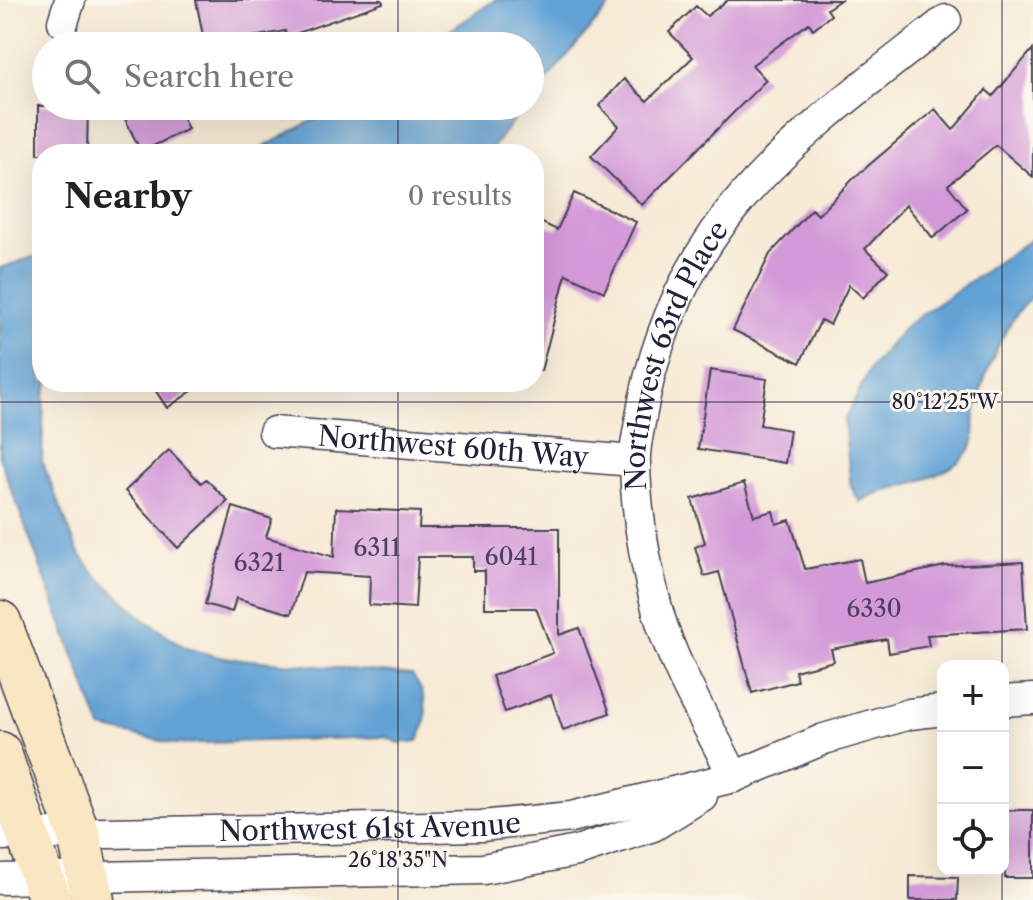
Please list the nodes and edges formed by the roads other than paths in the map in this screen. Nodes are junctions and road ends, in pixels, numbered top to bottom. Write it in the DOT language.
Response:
graph roads {
  1 [pos="946,20"];
  2 [pos="274,432"];
  3 [pos="634,461"];
  4 [pos="0,622"];
  5 [pos="1033,699"];
  6 [pos="1009,701"];
  7 [pos="937,711"];
  8 [pos="0,753"];
  9 [pos="734,777"];
  10 [pos="78,832"];
  11 [pos="15,834"];
  12 [pos="0,879"];
  13 [pos="48,889"];
  14 [pos="90,889"];
  1 -- 3 [label="street, Northwest 63rd Place"];
  2 -- 3 [label="street, Northwest 60th Way"];
  3 -- 9 [label="street, Northwest 63rd Place"];
  4 -- 10 [label="street"];
  5 -- 6 [label="street"];
  7 -- 9 [label="street, Northwest 61st Avenue"];
  8 -- 11 [label="street"];
  9 -- 10 [label="street, Northwest 61st Avenue"];
  9 -- 14 [label="street, Northwest 61st Avenue"];
  10 -- 11 [label="street, Northwest 61st Avenue"];
  10 -- 14 [label="street"];
  11 -- 13 [label="street"];
  12 -- 13 [label="street, Northwest 61st Avenue"];
  13 -- 14 [label="street, Northwest 61st Avenue"];
}
